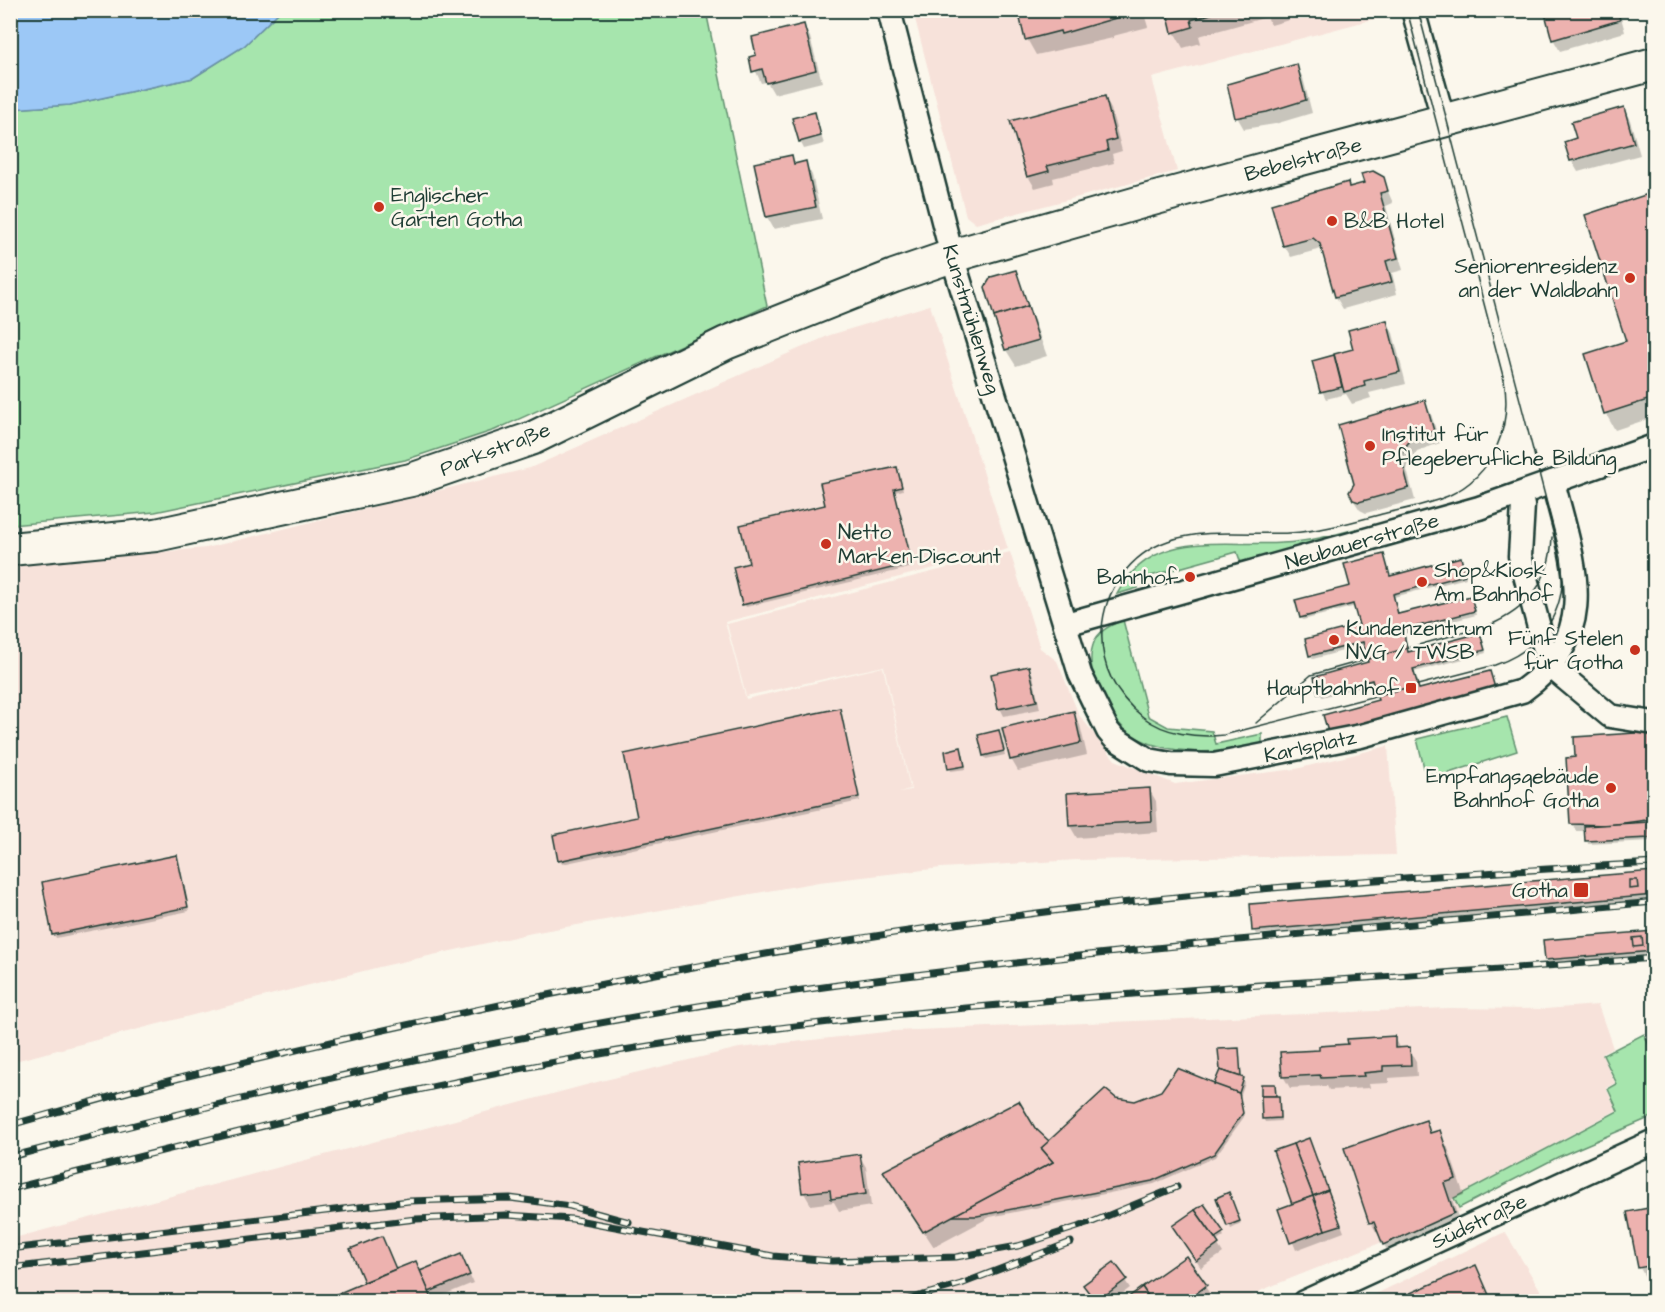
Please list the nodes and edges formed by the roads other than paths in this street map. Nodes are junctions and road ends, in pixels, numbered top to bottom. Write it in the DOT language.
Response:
graph roads {
  1 [pos="890,10"];
  2 [pos="1413,10"];
  3 [pos="1654,64"];
  4 [pos="1444,122"];
  5 [pos="952,256"];
  6 [pos="1654,446"];
  7 [pos="1553,483"];
  8 [pos="1523,505"];
  9 [pos="10,549"];
  10 [pos="1066,624"];
  11 [pos="1549,665"];
  12 [pos="1654,723"];
  13 [pos="1654,1141"];
  14 [pos="1304,1302"];
  1 -- 5 [label="street, Kunstmühlenweg"];
  2 -- 4 [label="street"];
  3 -- 4 [label="street, Bebelstraße"];
  4 -- 5 [label="street, Bebelstraße"];
  5 -- 9 [label="street, Parkstraße"];
  5 -- 10 [label="street, Kunstmühlenweg"];
  6 -- 7 [label="street, Neubauerstraße"];
  7 -- 10 [label="street, Neubauerstraße"];
  7 -- 11 [label="street, Karlsplatz"];
  8 -- 11 [label="street"];
  10 -- 11 [label="street, Karlsplatz"];
  11 -- 12 [label="street"];
  13 -- 14 [label="street, Südstraße"];
}
